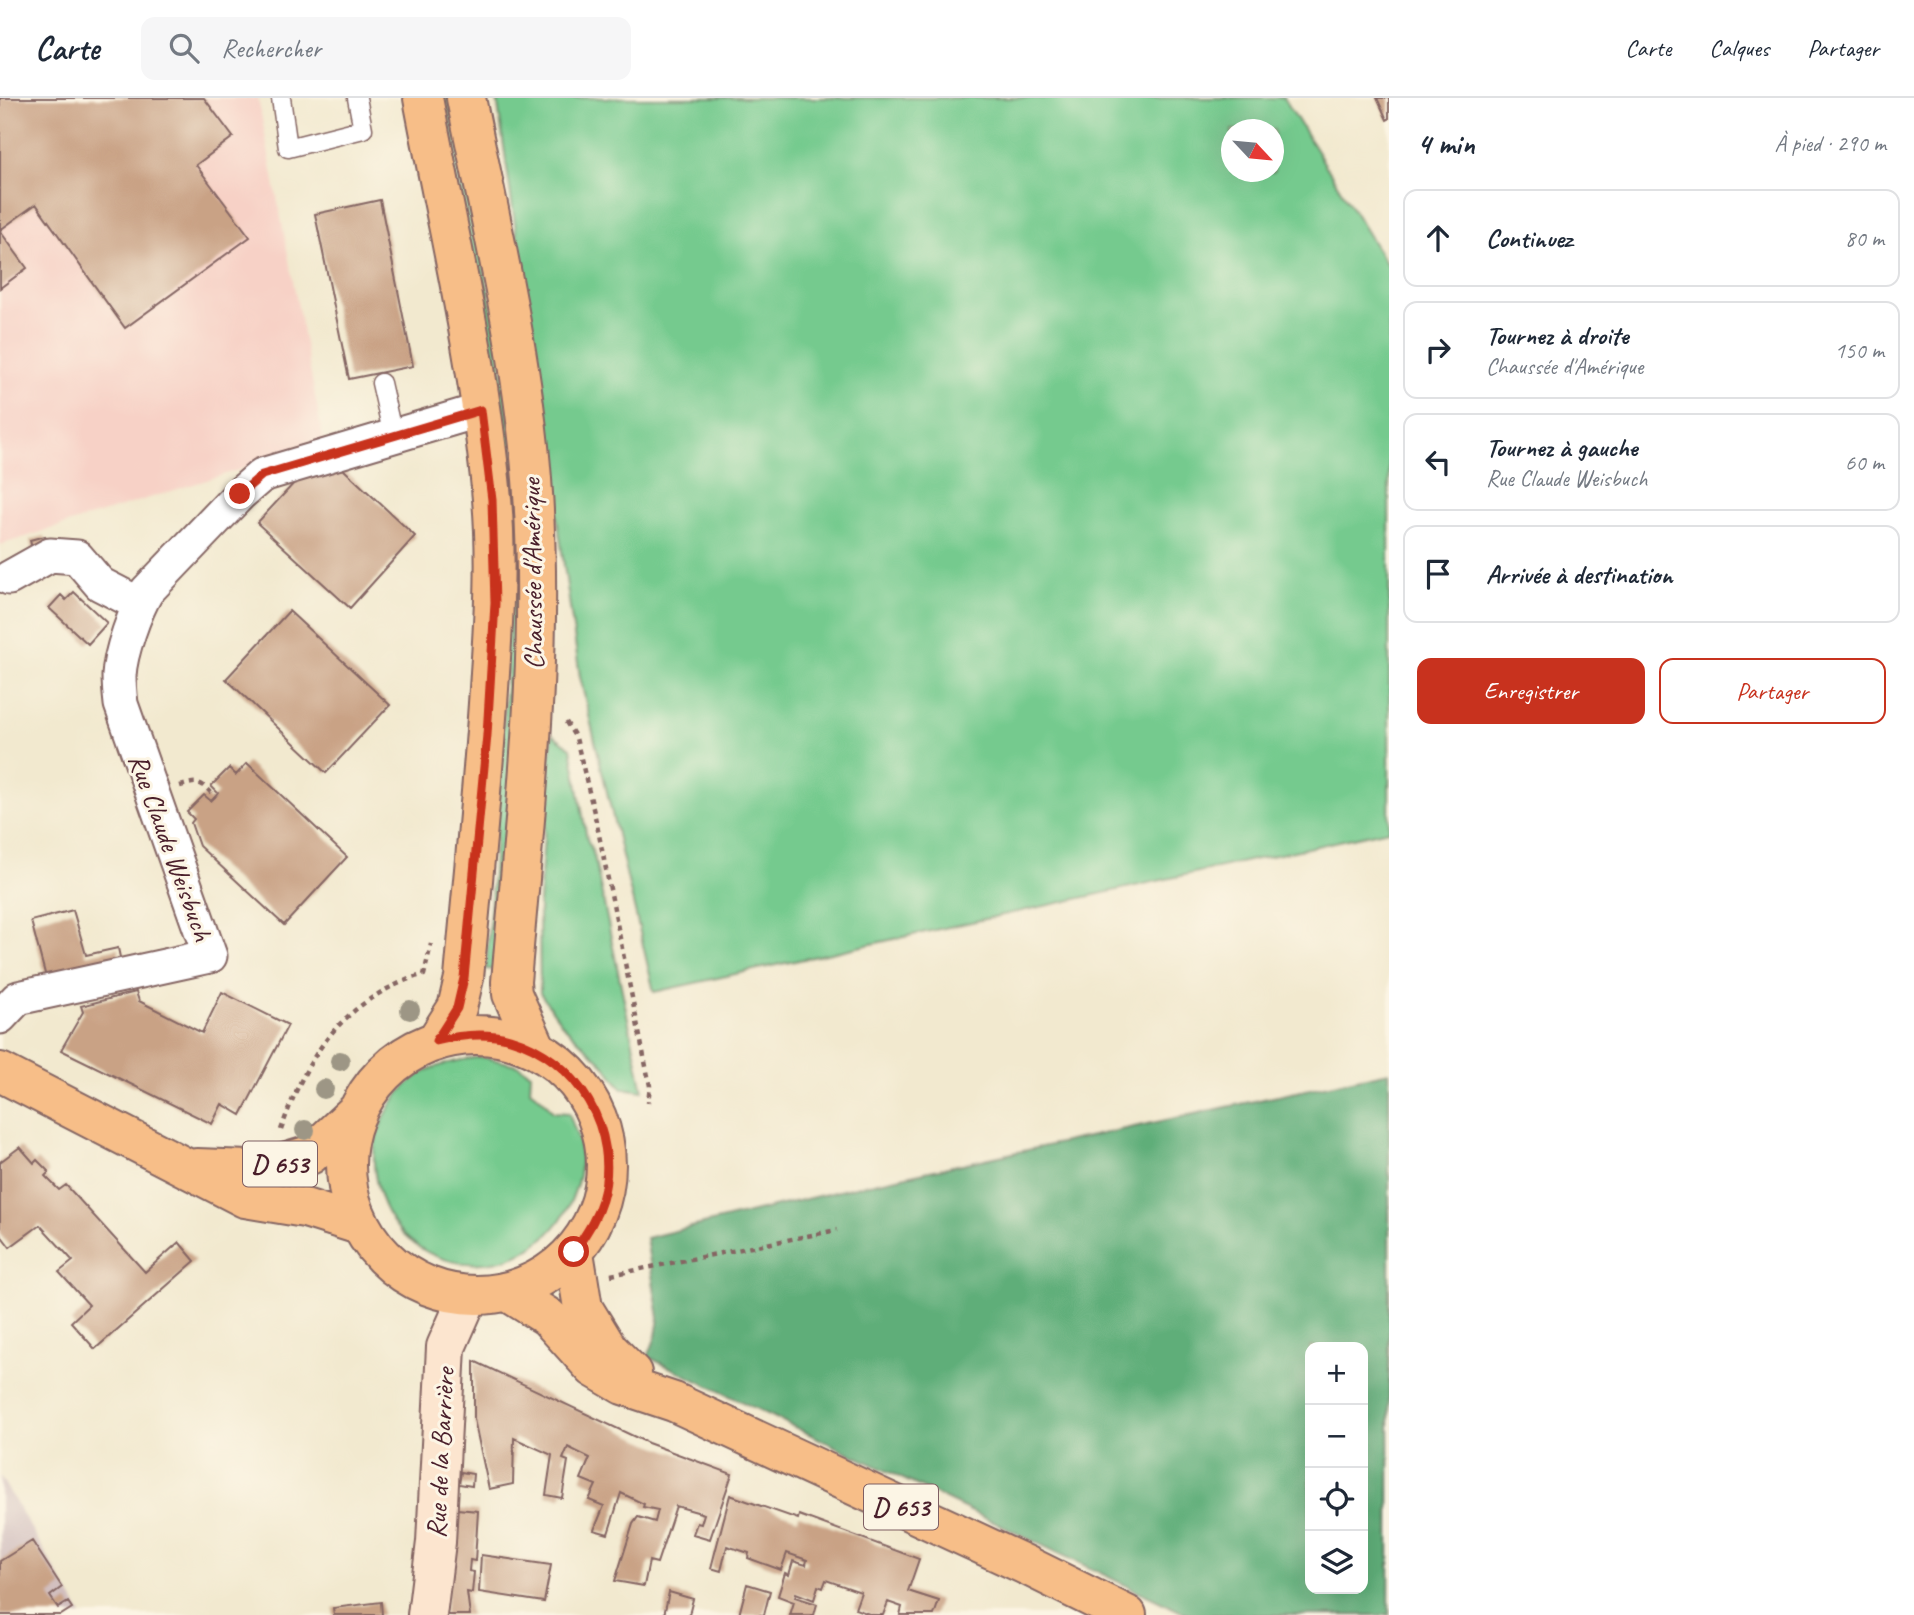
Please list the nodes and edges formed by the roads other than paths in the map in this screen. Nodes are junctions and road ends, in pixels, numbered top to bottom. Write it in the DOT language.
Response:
graph roads {
  1 [pos="281,98"];
  2 [pos="357,98"];
  3 [pos="423,98"];
  4 [pos="466,98"];
  5 [pos="381,383"];
  6 [pos="481,410"];
  7 [pos="393,436"];
  8 [pos="9,578"];
  9 [pos="139,604"];
  10 [pos="0,1017"];
  11 [pos="436,1041"];
  12 [pos="537,1050"];
  13 [pos="0,1072"];
  14 [pos="357,1111"];
  15 [pos="186,1167"];
  16 [pos="359,1225"];
  17 [pos="586,1265"];
  18 [pos="508,1292"];
  19 [pos="469,1295"];
  20 [pos="674,1402"];
  21 [pos="426,1615"];
  22 [pos="1128,1615"];
  1 -- 2 [label="lane"];
  3 -- 6 [label="main road, Chaussée d'Amérique"];
  4 -- 12 [label="main road, Chaussée d'Amérique"];
  5 -- 7 [label="lane"];
  6 -- 7 [label="street, Rue Claude Weisbuch"];
  6 -- 11 [label="main road, Chaussée d'Amérique"];
  7 -- 9 [label="street, Rue Claude Weisbuch"];
  8 -- 9 [label="street"];
  9 -- 10 [label="street, Rue Claude Weisbuch"];
  11 -- 12 [label="main road"];
  11 -- 14 [label="main road"];
  12 -- 17 [label="main road"];
  13 -- 15 [label="main road, D 653"];
  14 -- 15 [label="main road, D 653"];
  14 -- 16 [label="main road"];
  15 -- 16 [label="main road, D 653"];
  16 -- 19 [label="main road"];
  17 -- 18 [label="main road"];
  17 -- 20 [label="main road"];
  18 -- 19 [label="main road"];
  18 -- 20 [label="main road"];
  19 -- 21 [label="street, Rue de la Barrière"];
  20 -- 22 [label="main road, D 653"];
}
